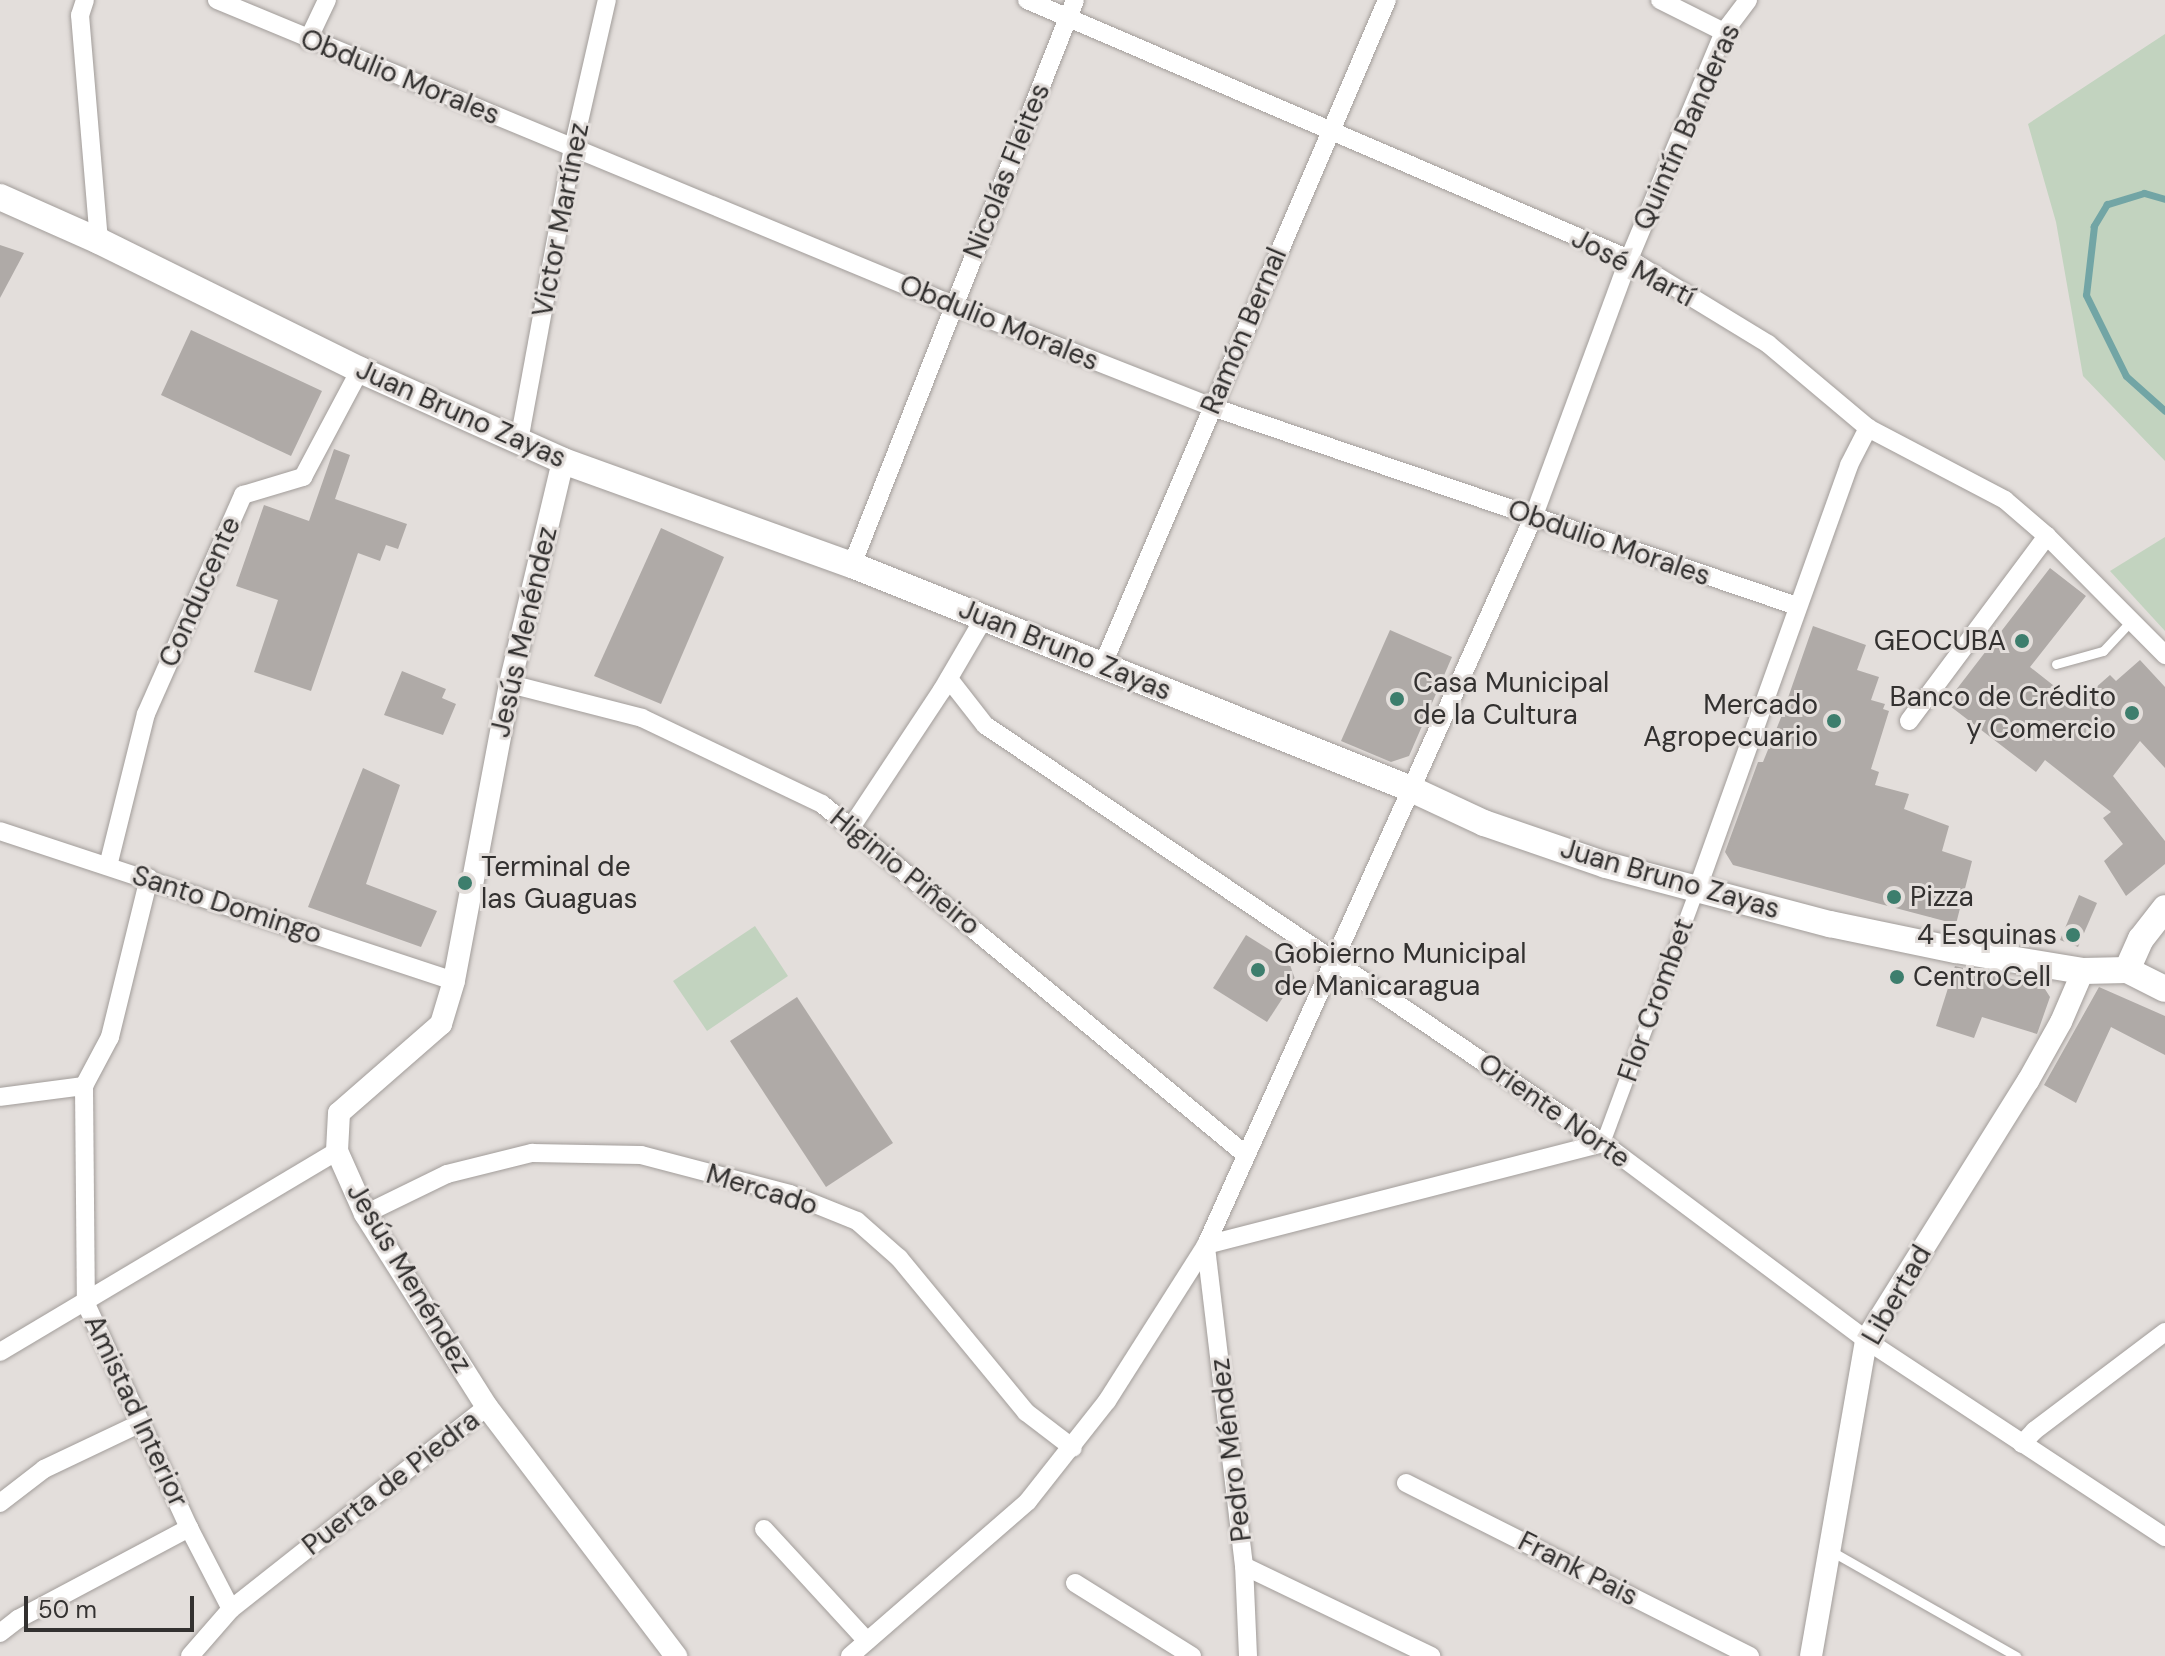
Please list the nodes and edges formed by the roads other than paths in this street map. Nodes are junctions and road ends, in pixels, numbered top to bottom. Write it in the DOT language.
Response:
graph roads {
  1 [pos="85,0"];
  2 [pos="217,0"];
  3 [pos="327,0"];
  4 [pos="607,0"];
  5 [pos="1027,0"];
  6 [pos="1075,0"];
  7 [pos="1387,0"];
  8 [pos="1660,0"];
  9 [pos="1748,0"];
  10 [pos="1068,18"];
  11 [pos="1724,32"];
  12 [pos="308,40"];
  13 [pos="1329,130"];
  14 [pos="573,148"];
  15 [pos="0,197"];
  16 [pos="99,241"];
  17 [pos="1629,259"];
  18 [pos="953,305"];
  19 [pos="360,370"];
  20 [pos="1212,407"];
  21 [pos="1868,428"];
  22 [pos="519,441"];
  23 [pos="563,461"];
  24 [pos="1533,518"];
  25 [pos="2047,536"];
  26 [pos="852,565"];
  27 [pos="1797,606"];
  28 [pos="984,618"];
  29 [pos="2131,621"];
  30 [pos="2165,655"];
  31 [pos="1103,664"];
  32 [pos="2056,664"];
  33 [pos="949,679"];
  34 [pos="510,684"];
  35 [pos="1909,721"];
  36 [pos="1411,789"];
  37 [pos="852,826"];
  38 [pos="0,831"];
  39 [pos="108,866"];
  40 [pos="149,878"];
  41 [pos="1697,890"];
  42 [pos="2165,908"];
  43 [pos="1333,958"];
  44 [pos="2127,970"];
  45 [pos="2083,971"];
  46 [pos="454,981"];
  47 [pos="2165,989"];
  48 [pos="84,1086"];
  49 [pos="0,1097"];
  50 [pos="1603,1143"];
  51 [pos="337,1151"];
  52 [pos="1246,1155"];
  53 [pos="365,1214"];
  54 [pos="1206,1245"];
  55 [pos="86,1304"];
  56 [pos="2165,1332"];
  57 [pos="1866,1340"];
  58 [pos="0,1352"];
  59 [pos="487,1407"];
  60 [pos="141,1423"];
  61 [pos="2022,1444"];
  62 [pos="1073,1448"];
  63 [pos="1406,1483"];
  64 [pos="0,1503"];
  65 [pos="189,1528"];
  66 [pos="764,1529"];
  67 [pos="2165,1537"];
  68 [pos="1828,1549"];
  69 [pos="1244,1566"];
  70 [pos="1075,1583"];
  71 [pos="231,1609"];
  72 [pos="0,1633"];
  73 [pos="867,1641"];
  74 [pos="1813,1655"];
  75 [pos="190,1656"];
  76 [pos="676,1656"];
  77 [pos="850,1656"];
  78 [pos="1192,1656"];
  79 [pos="1248,1656"];
  80 [pos="1431,1656"];
  81 [pos="1750,1656"];
  82 [pos="2016,1656"];
  1 -- 16 [label="street"];
  2 -- 12 [label="street, Obdulio Morales"];
  3 -- 12 [label="street"];
  4 -- 14 [label="street, Victor Martínez"];
  5 -- 10 [label="street, José Martí"];
  6 -- 10 [label="street, Nicolás Fleites"];
  7 -- 13 [label="street, Ramón Bernal"];
  8 -- 11 [label="street"];
  9 -- 11 [label="street, Quintín Banderas"];
  10 -- 13 [label="street, José Martí"];
  10 -- 18 [label="street, Nicolás Fleites"];
  11 -- 17 [label="street, Quintín Banderas"];
  12 -- 14 [label="street, Obdulio Morales"];
  13 -- 17 [label="street, José Martí"];
  13 -- 20 [label="street, Ramón Bernal"];
  14 -- 18 [label="street, Obdulio Morales"];
  14 -- 22 [label="street, Victor Martínez"];
  15 -- 16 [label="main road, Juan Bruno Zayas"];
  16 -- 19 [label="main road, Juan Bruno Zayas"];
  17 -- 21 [label="street, José Martí"];
  17 -- 24 [label="street, Quintín Banderas"];
  18 -- 20 [label="street, Obdulio Morales"];
  18 -- 26 [label="street, Nicolás Fleites"];
  19 -- 22 [label="main road, Juan Bruno Zayas"];
  19 -- 39 [label="street, Conducente"];
  20 -- 24 [label="street, Obdulio Morales"];
  20 -- 31 [label="street, Ramón Bernal"];
  21 -- 25 [label="street, José Martí"];
  21 -- 27 [label="street, Flor Crombet"];
  22 -- 23 [label="main road, Juan Bruno Zayas"];
  23 -- 26 [label="main road, Juan Bruno Zayas"];
  23 -- 34 [label="street, Jesús Menéndez"];
  24 -- 27 [label="street, Obdulio Morales"];
  24 -- 36 [label="street, Quintín Banderas"];
  25 -- 29 [label="street, José Martí"];
  25 -- 35 [label="street"];
  26 -- 28 [label="main road, Juan Bruno Zayas"];
  27 -- 41 [label="street, Flor Crombet"];
  28 -- 31 [label="main road, Juan Bruno Zayas"];
  28 -- 33 [label="street"];
  29 -- 30 [label="street, José Martí"];
  29 -- 32 [label="lane"];
  31 -- 36 [label="main road, Juan Bruno Zayas"];
  33 -- 37 [label="street"];
  33 -- 43 [label="street, Oriente Norte"];
  34 -- 37 [label="street, Higinio Piñeiro"];
  34 -- 46 [label="street, Jesús Menéndez"];
  36 -- 41 [label="main road, Juan Bruno Zayas"];
  36 -- 43 [label="street, Quintín Banderas"];
  37 -- 52 [label="street, Higinio Piñeiro"];
  38 -- 39 [label="street, Santo Domingo"];
  39 -- 40 [label="street, Santo Domingo"];
  40 -- 46 [label="street, Santo Domingo"];
  40 -- 48 [label="street, Amistad Interior"];
  41 -- 45 [label="main road, Juan Bruno Zayas"];
  41 -- 50 [label="street, Flor Crombet"];
  42 -- 44 [label="main road"];
  43 -- 50 [label="street, Oriente Norte"];
  43 -- 52 [label="street, Quintín Banderas"];
  44 -- 45 [label="main road, Juan Bruno Zayas"];
  44 -- 47 [label="main road, Juan Bruno Zayas"];
  45 -- 57 [label="street, Libertad"];
  46 -- 51 [label="street, Jesús Menéndez"];
  48 -- 49 [label="street"];
  48 -- 55 [label="street, Amistad Interior"];
  50 -- 54 [label="street"];
  50 -- 57 [label="street, Oriente Norte"];
  51 -- 53 [label="street, Jesús Menéndez"];
  51 -- 55 [label="street"];
  52 -- 54 [label="street, Quintín Banderas"];
  53 -- 59 [label="street, Jesús Menéndez"];
  53 -- 62 [label="street, Mercado"];
  54 -- 62 [label="street, Quintín Banderas"];
  54 -- 69 [label="street, Pedro Méndez"];
  55 -- 58 [label="street"];
  55 -- 60 [label="street, Amistad Interior"];
  56 -- 61 [label="street"];
  57 -- 61 [label="street, Oriente Norte"];
  57 -- 68 [label="street, Libertad"];
  59 -- 71 [label="street, Puerta de Piedra"];
  59 -- 76 [label="street, Jesús Menéndez"];
  60 -- 64 [label="street"];
  60 -- 65 [label="street, Amistad Interior"];
  61 -- 67 [label="street, Oriente Norte"];
  62 -- 73 [label="street, Quintín Banderas"];
  63 -- 81 [label="street, Frank Pais"];
  65 -- 71 [label="street, Amistad Interior"];
  65 -- 72 [label="street"];
  66 -- 73 [label="street"];
  68 -- 74 [label="street, Libertad"];
  68 -- 82 [label="lane"];
  69 -- 79 [label="street, Pedro Méndez"];
  69 -- 80 [label="street"];
  70 -- 78 [label="street"];
  71 -- 75 [label="street, Puerta de Piedra"];
  73 -- 77 [label="street, Quintín Banderas"];
}
